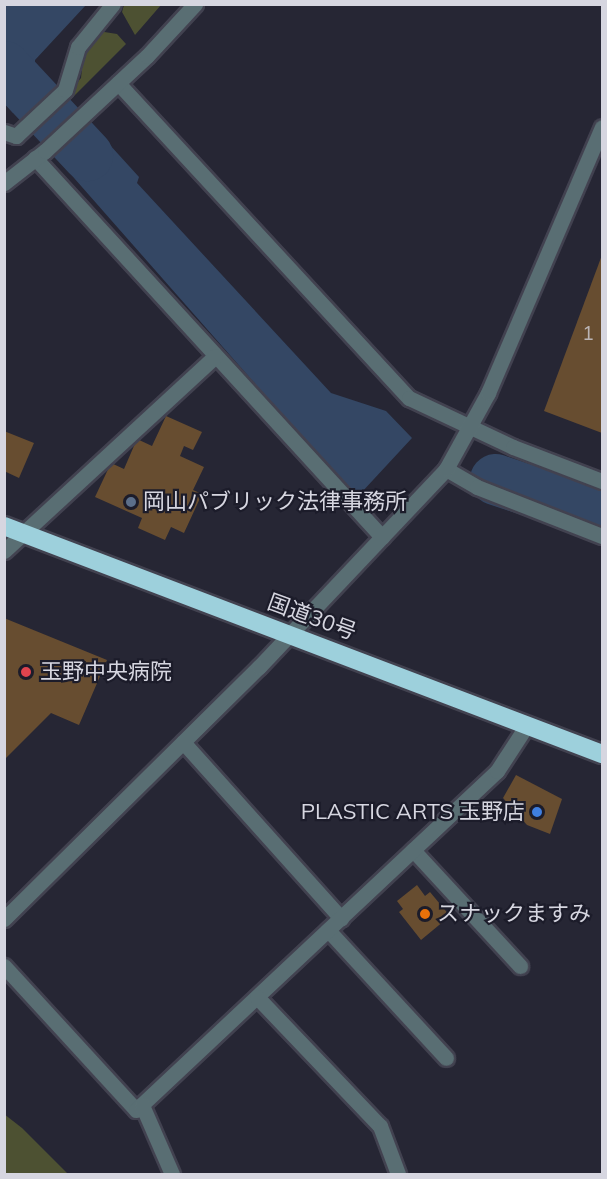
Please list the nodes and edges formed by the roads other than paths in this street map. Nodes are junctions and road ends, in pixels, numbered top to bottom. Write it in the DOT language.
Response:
graph roads {
  1 [pos="113,4"];
  2 [pos="195,4"];
  3 [pos="118,82"];
  4 [pos="603,127"];
  5 [pos="4,132"];
  6 [pos="598,148"];
  7 [pos="40,154"];
  8 [pos="4,183"];
  9 [pos="215,356"];
  10 [pos="471,428"];
  11 [pos="446,469"];
  12 [pos="603,481"];
  13 [pos="4,526"];
  14 [pos="23,533"];
  15 [pos="603,536"];
  16 [pos="382,537"];
  17 [pos="4,551"];
  18 [pos="291,634"];
  19 [pos="527,725"];
  20 [pos="183,742"];
  21 [pos="603,754"];
  22 [pos="413,850"];
  23 [pos="341,918"];
  24 [pos="4,919"];
  25 [pos="328,930"];
  26 [pos="4,966"];
  27 [pos="520,966"];
  28 [pos="257,997"];
  29 [pos="446,1058"];
  30 [pos="142,1105"];
  31 [pos="172,1174"];
  32 [pos="398,1174"];
  1 -- 5 [label="street"];
  2 -- 3 [label="street"];
  3 -- 7 [label="street"];
  3 -- 10 [label="street"];
  4 -- 6 [label="street"];
  6 -- 10 [label="street"];
  7 -- 8 [label="street"];
  7 -- 9 [label="street"];
  9 -- 14 [label="street"];
  9 -- 16 [label="street"];
  10 -- 11 [label="street"];
  10 -- 12 [label="street"];
  11 -- 15 [label="street"];
  11 -- 16 [label="street"];
  13 -- 14 [label="highway, 国道30号"];
  14 -- 17 [label="street"];
  14 -- 18 [label="highway, 国道30号"];
  16 -- 18 [label="street"];
  18 -- 19 [label="highway, 国道30号"];
  18 -- 20 [label="street"];
  19 -- 21 [label="highway, 国道30号"];
  19 -- 22 [label="street"];
  20 -- 23 [label="street"];
  20 -- 24 [label="street"];
  22 -- 23 [label="street"];
  22 -- 27 [label="street"];
  23 -- 25 [label="street"];
  25 -- 28 [label="street"];
  25 -- 29 [label="street"];
  26 -- 30 [label="street"];
  28 -- 30 [label="street"];
  28 -- 32 [label="street"];
  30 -- 31 [label="street"];
}
